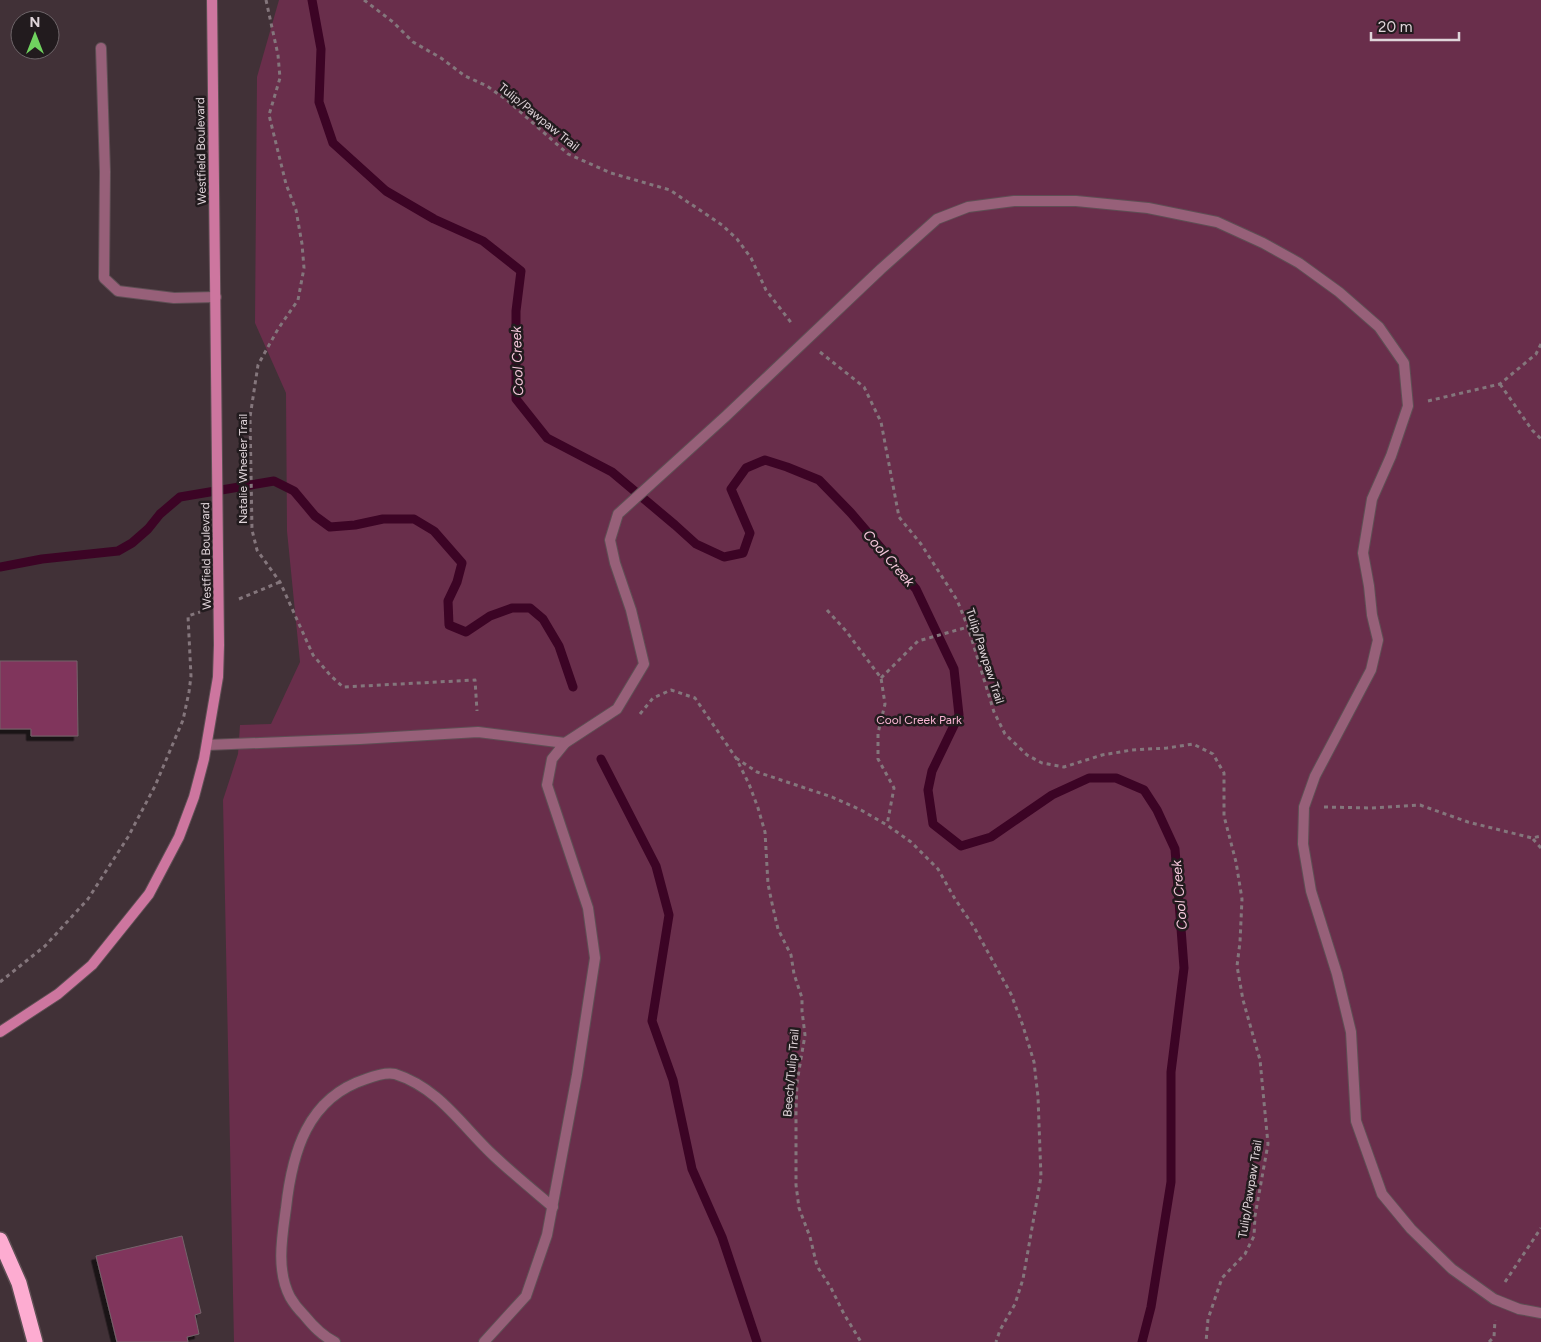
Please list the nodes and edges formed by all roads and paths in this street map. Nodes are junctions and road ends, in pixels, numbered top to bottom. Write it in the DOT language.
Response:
graph roads {
  1 [pos="212,0"];
  2 [pos="266,0"];
  3 [pos="364,0"];
  4 [pos="101,48"];
  5 [pos="216,297"];
  6 [pos="805,342"];
  7 [pos="1541,344"];
  8 [pos="1500,384"];
  9 [pos="1408,406"];
  10 [pos="1541,439"];
  11 [pos="280,582"];
  12 [pos="246,597"];
  13 [pos="827,610"];
  14 [pos="188,616"];
  15 [pos="968,627"];
  16 [pos="881,678"];
  17 [pos="478,732"];
  18 [pos="565,743"];
  19 [pos="207,745"];
  20 [pos="1304,807"];
  21 [pos="887,825"];
  22 [pos="1541,836"];
  23 [pos="1532,838"];
  24 [pos="1541,848"];
  25 [pos="0,982"];
  26 [pos="0,1032"];
  27 [pos="553,1207"];
  28 [pos="0,1240"];
  29 [pos="1541,1313"];
  30 [pos="35,1342"];
  31 [pos="335,1342"];
  32 [pos="484,1342"];
  33 [pos="861,1342"];
  34 [pos="996,1342"];
  35 [pos="1206,1342"];
  1 -- 5 [label="street, Westfield Boulevard"];
  2 -- 11 [label="path, Natalie Wheeler Trail"];
  3 -- 6 [label="path, Tulip/Pawpaw Trail"];
  4 -- 5 [label="lane"];
  5 -- 19 [label="street, Westfield Boulevard"];
  6 -- 9 [label="lane"];
  6 -- 15 [label="path, Tulip/Pawpaw Trail"];
  6 -- 18 [label="lane"];
  7 -- 8 [label="path"];
  8 -- 9 [label="path"];
  8 -- 10 [label="path"];
  9 -- 20 [label="lane"];
  11 -- 12 [label="path"];
  11 -- 17 [label="path, Natalie Wheeler Trail"];
  13 -- 16 [label="path"];
  14 -- 25 [label="path"];
  15 -- 16 [label="path"];
  15 -- 35 [label="path, Tulip/Pawpaw Trail"];
  16 -- 21 [label="path"];
  17 -- 18 [label="lane"];
  17 -- 19 [label="lane"];
  18 -- 27 [label="lane"];
  19 -- 26 [label="street, Westfield Boulevard"];
  20 -- 23 [label="path"];
  20 -- 29 [label="lane"];
  21 -- 33 [label="path, Beech/Tulip Trail"];
  21 -- 34 [label="path, Beech/Tulip Trail"];
  22 -- 23 [label="path"];
  23 -- 24 [label="path"];
  27 -- 31 [label="lane"];
  27 -- 32 [label="lane"];
  28 -- 30 [label="highway"];
}
